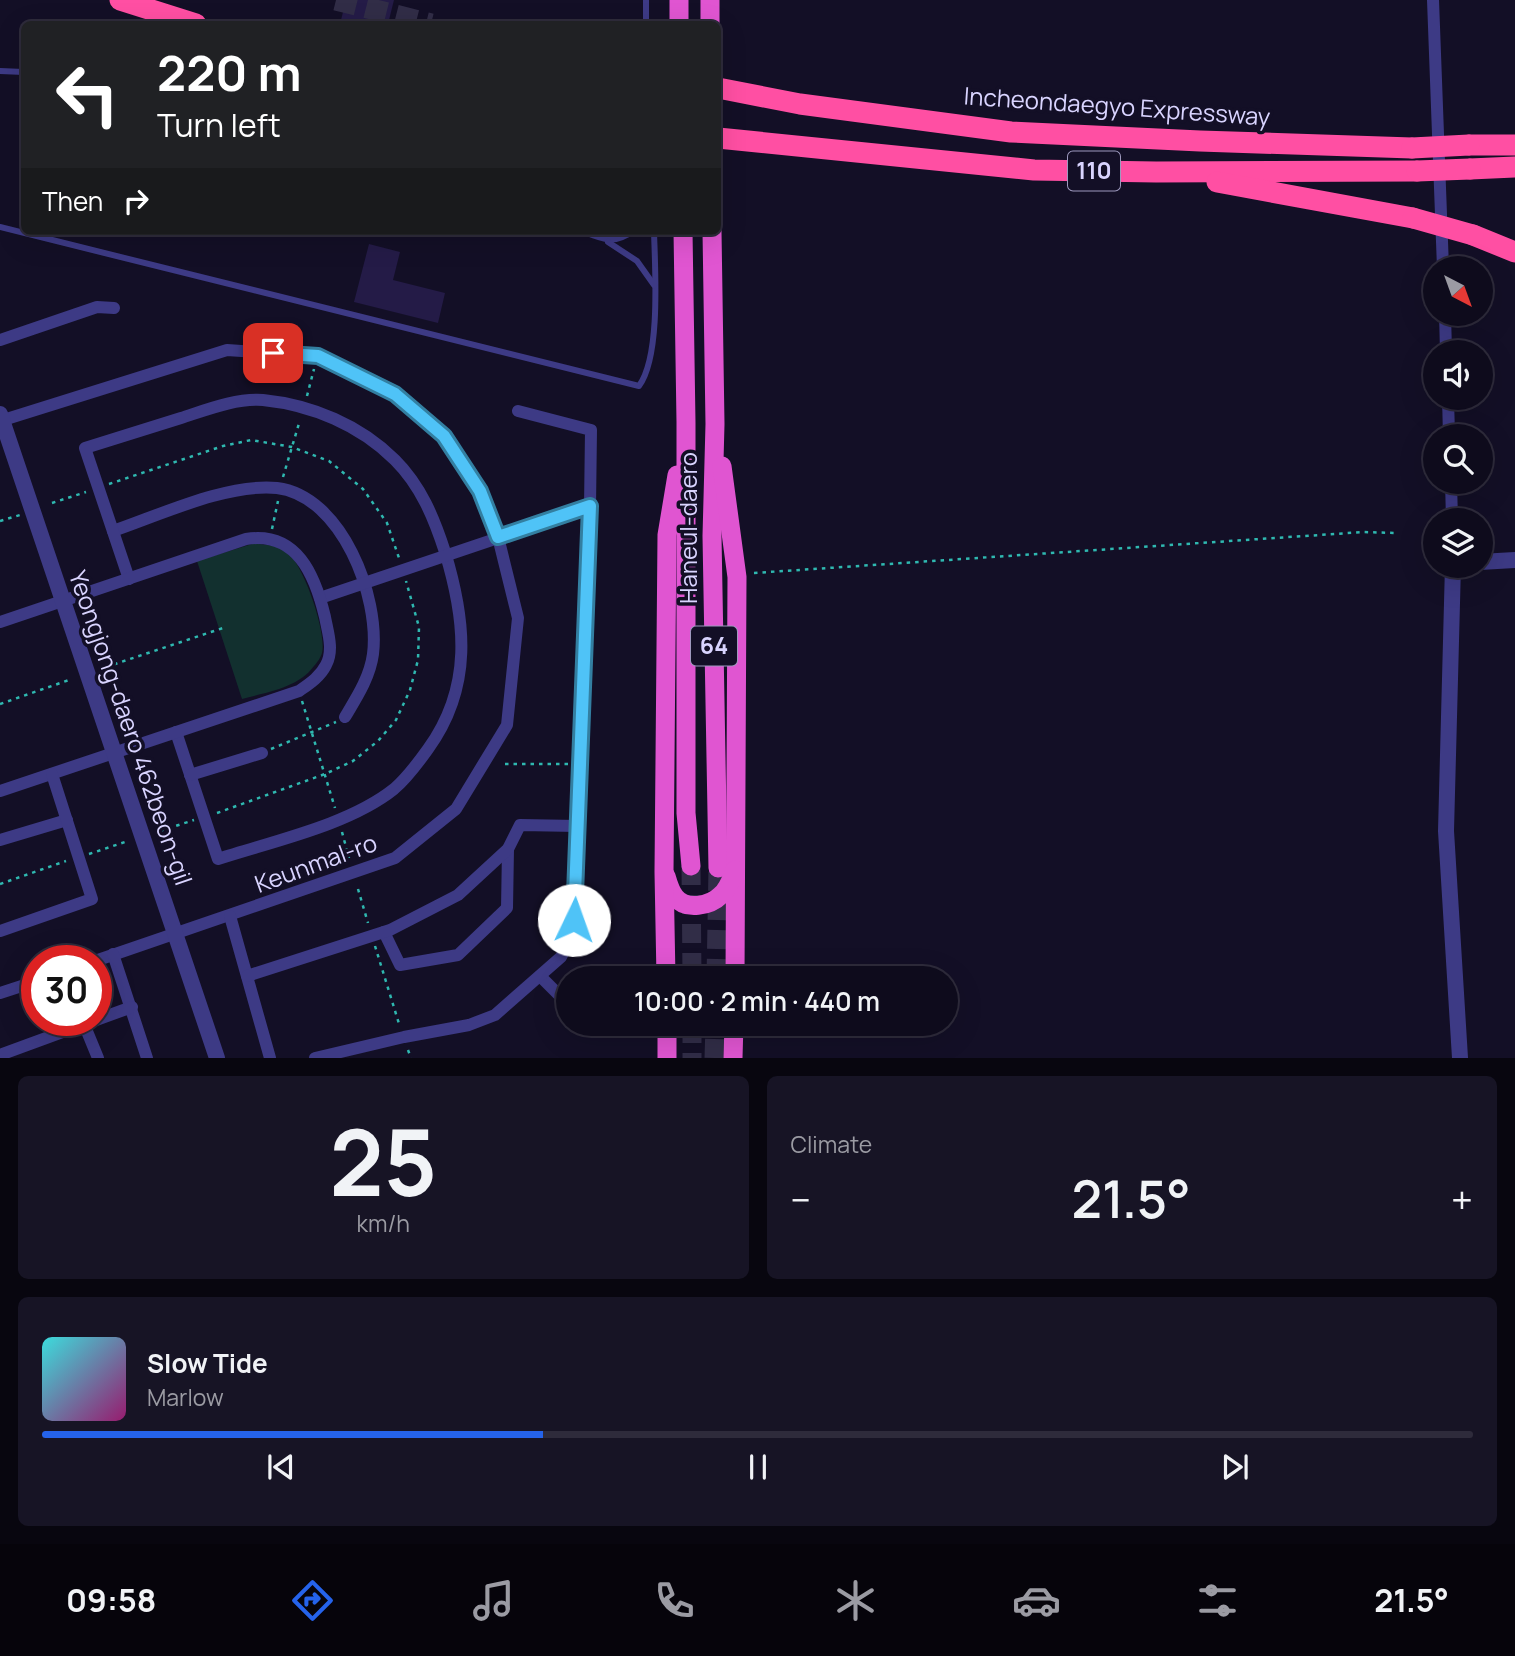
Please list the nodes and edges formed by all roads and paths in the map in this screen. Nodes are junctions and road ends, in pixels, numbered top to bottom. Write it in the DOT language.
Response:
graph roads {
  1 [pos="120,0"];
  2 [pos="646,0"];
  3 [pos="679,0"];
  4 [pos="710,0"];
  5 [pos="1433,0"];
  6 [pos="186,21"];
  7 [pos="646,21"];
  8 [pos="679,21"];
  9 [pos="710,21"];
  10 [pos="0,72"];
  11 [pos="21,72"];
  12 [pos="721,89"];
  13 [pos="721,138"];
  14 [pos="1513,144"];
  15 [pos="1515,167"];
  16 [pos="1156,172"];
  17 [pos="0,227"];
  18 [pos="21,232"];
  19 [pos="32,235"];
  20 [pos="591,235"];
  21 [pos="628,235"];
  22 [pos="654,235"];
  23 [pos="683,235"];
  24 [pos="712,235"];
  25 [pos="608,242"];
  26 [pos="1515,252"];
  27 [pos="1443,256"];
  28 [pos="655,288"];
  29 [pos="114,308"];
  30 [pos="0,340"];
  31 [pos="318,356"];
  32 [pos="303,407"];
  33 [pos="518,411"];
  34 [pos="1,418"];
  35 [pos="686,422"];
  36 [pos="292,447"];
  37 [pos="98,488"];
  38 [pos="280,489"];
  39 [pos="52,503"];
  40 [pos="590,506"];
  41 [pos="20,515"];
  42 [pos="0,521"];
  43 [pos="113,531"];
  44 [pos="1396,533"];
  45 [pos="498,537"];
  46 [pos="270,539"];
  47 [pos="446,555"];
  48 [pos="1515,559"];
  49 [pos="1493,561"];
  50 [pos="402,570"];
  51 [pos="754,573"];
  52 [pos="1453,578"];
  53 [pos="129,579"];
  54 [pos="362,583"];
  55 [pos="320,598"];
  56 [pos="63,601"];
  57 [pos="0,621"];
  58 [pos="223,628"];
  59 [pos="106,667"];
  60 [pos="69,680"];
  61 [pos="299,691"];
  62 [pos="0,704"];
  63 [pos="345,717"];
  64 [pos="176,732"];
  65 [pos="312,732"];
  66 [pos="114,753"];
  67 [pos="262,753"];
  68 [pos="505,764"];
  69 [pos="580,764"];
  70 [pos="52,774"];
  71 [pos="325,774"];
  72 [pos="190,775"];
  73 [pos="0,792"];
  74 [pos="204,817"];
  75 [pos="67,820"];
  76 [pos="338,820"];
  77 [pos="578,826"];
  78 [pos="160,831"];
  79 [pos="0,840"];
  80 [pos="128,841"];
  81 [pos="508,849"];
  82 [pos="79,857"];
  83 [pos="349,858"];
  84 [pos="691,866"];
  85 [pos="727,866"];
  86 [pos="664,872"];
  87 [pos="0,884"];
  88 [pos="358,889"];
  89 [pos="230,916"];
  90 [pos="0,932"];
  91 [pos="176,933"];
  92 [pos="378,934"];
  93 [pos="113,954"];
  94 [pos="666,966"];
  95 [pos="733,966"];
  96 [pos="247,976"];
  97 [pos="540,976"];
  98 [pos="21,986"];
  99 [pos="556,992"];
  100 [pos="0,993"];
  101 [pos="132,1007"];
  102 [pos="112,1014"];
  103 [pos="54,1036"];
  104 [pos="94,1036"];
  105 [pos="665,1036"];
  106 [pos="667,1036"];
  107 [pos="734,1036"];
  108 [pos="404,1037"];
  109 [pos="3,1056"];
  110 [pos="98,1058"];
  111 [pos="147,1058"];
  112 [pos="217,1058"];
  113 [pos="270,1058"];
  114 [pos="315,1058"];
  115 [pos="411,1058"];
  116 [pos="657,1058"];
  117 [pos="667,1058"];
  118 [pos="733,1058"];
  119 [pos="1460,1058"];
  1 -- 6 [label="highway"];
  2 -- 7 [label="lane"];
  3 -- 8 [label="highway"];
  4 -- 9 [label="highway"];
  5 -- 27 [label="street"];
  10 -- 11 [label="lane"];
  12 -- 14 [label="highway, Incheondaegyo Expressway / 110, bridge"];
  13 -- 16 [label="highway, 110"];
  15 -- 16 [label="highway, 110, bridge"];
  16 -- 26 [label="highway, bridge"];
  17 -- 18 [label="lane"];
  19 -- 28 [label="lane"];
  20 -- 25 [label="lane"];
  21 -- 25 [label="lane"];
  22 -- 28 [label="lane"];
  23 -- 35 [label="highway, Haneul-daero / 64"];
  24 -- 85 [label="highway, Haneul-daero"];
  25 -- 28 [label="lane"];
  29 -- 30 [label="street"];
  31 -- 32 [label="path"];
  31 -- 34 [label="street, Keunmal-ro"];
  31 -- 45 [label="street, Keunmal-ro"];
  32 -- 36 [label="path"];
  32 -- 37 [label="street"];
  32 -- 47 [label="street"];
  33 -- 40 [label="street"];
  34 -- 56 [label="street, Yeongjong-daero 462beon-gil"];
  35 -- 84 [label="highway, Haneul-daero / 64"];
  35 -- 86 [label="highway"];
  36 -- 37 [label="path"];
  36 -- 38 [label="path"];
  36 -- 50 [label="path"];
  37 -- 39 [label="path"];
  37 -- 43 [label="street"];
  38 -- 43 [label="street"];
  38 -- 46 [label="path"];
  38 -- 54 [label="street"];
  40 -- 45 [label="street"];
  40 -- 69 [label="street"];
  41 -- 42 [label="path"];
  43 -- 53 [label="street"];
  44 -- 51 [label="path"];
  45 -- 47 [label="street"];
  45 -- 89 [label="street, Keunmal-ro"];
  46 -- 53 [label="street"];
  46 -- 55 [label="street"];
  47 -- 50 [label="street"];
  47 -- 76 [label="street"];
  48 -- 49 [label="street"];
  50 -- 54 [label="street"];
  50 -- 71 [label="path"];
  52 -- 119 [label="street"];
  53 -- 56 [label="street"];
  54 -- 55 [label="street"];
  54 -- 63 [label="street"];
  55 -- 61 [label="street"];
  56 -- 57 [label="street"];
  56 -- 66 [label="street, Yeongjong-daero 462beon-gil"];
  58 -- 59 [label="path"];
  60 -- 62 [label="path"];
  61 -- 64 [label="street"];
  61 -- 65 [label="path"];
  63 -- 65 [label="path"];
  64 -- 66 [label="street"];
  64 -- 72 [label="street"];
  65 -- 67 [label="path"];
  65 -- 71 [label="path"];
  66 -- 70 [label="street"];
  66 -- 91 [label="street, Yeongjong-daero 462beon-gil"];
  67 -- 72 [label="street"];
  68 -- 69 [label="path"];
  69 -- 77 [label="street"];
  70 -- 73 [label="street"];
  70 -- 75 [label="street"];
  71 -- 74 [label="path"];
  71 -- 76 [label="path"];
  72 -- 74 [label="street"];
  74 -- 76 [label="street"];
  74 -- 78 [label="path"];
  75 -- 79 [label="street"];
  75 -- 82 [label="street"];
  76 -- 83 [label="path"];
  77 -- 81 [label="street"];
  77 -- 97 [label="street"];
  80 -- 82 [label="path"];
  81 -- 92 [label="street"];
  81 -- 92 [label="street"];
  82 -- 87 [label="path"];
  82 -- 90 [label="street"];
  85 -- 86 [label="highway"];
  85 -- 95 [label="highway, Haneul-daero"];
  86 -- 94 [label="highway"];
  88 -- 92 [label="path"];
  89 -- 91 [label="street, Keunmal-ro"];
  89 -- 96 [label="street"];
  91 -- 93 [label="street, Keunmal-ro"];
  91 -- 112 [label="street, Yeongjong-daero 462beon-gil"];
  92 -- 96 [label="street"];
  92 -- 108 [label="path"];
  93 -- 101 [label="street"];
  96 -- 113 [label="street"];
  97 -- 99 [label="street"];
  97 -- 108 [label="street"];
  98 -- 100 [label="street"];
  101 -- 102 [label="street"];
  101 -- 111 [label="street"];
  103 -- 109 [label="street"];
  104 -- 110 [label="street"];
  105 -- 116 [label="highway"];
  106 -- 117 [label="highway"];
  107 -- 118 [label="highway"];
  108 -- 114 [label="street"];
  108 -- 115 [label="path"];
}
